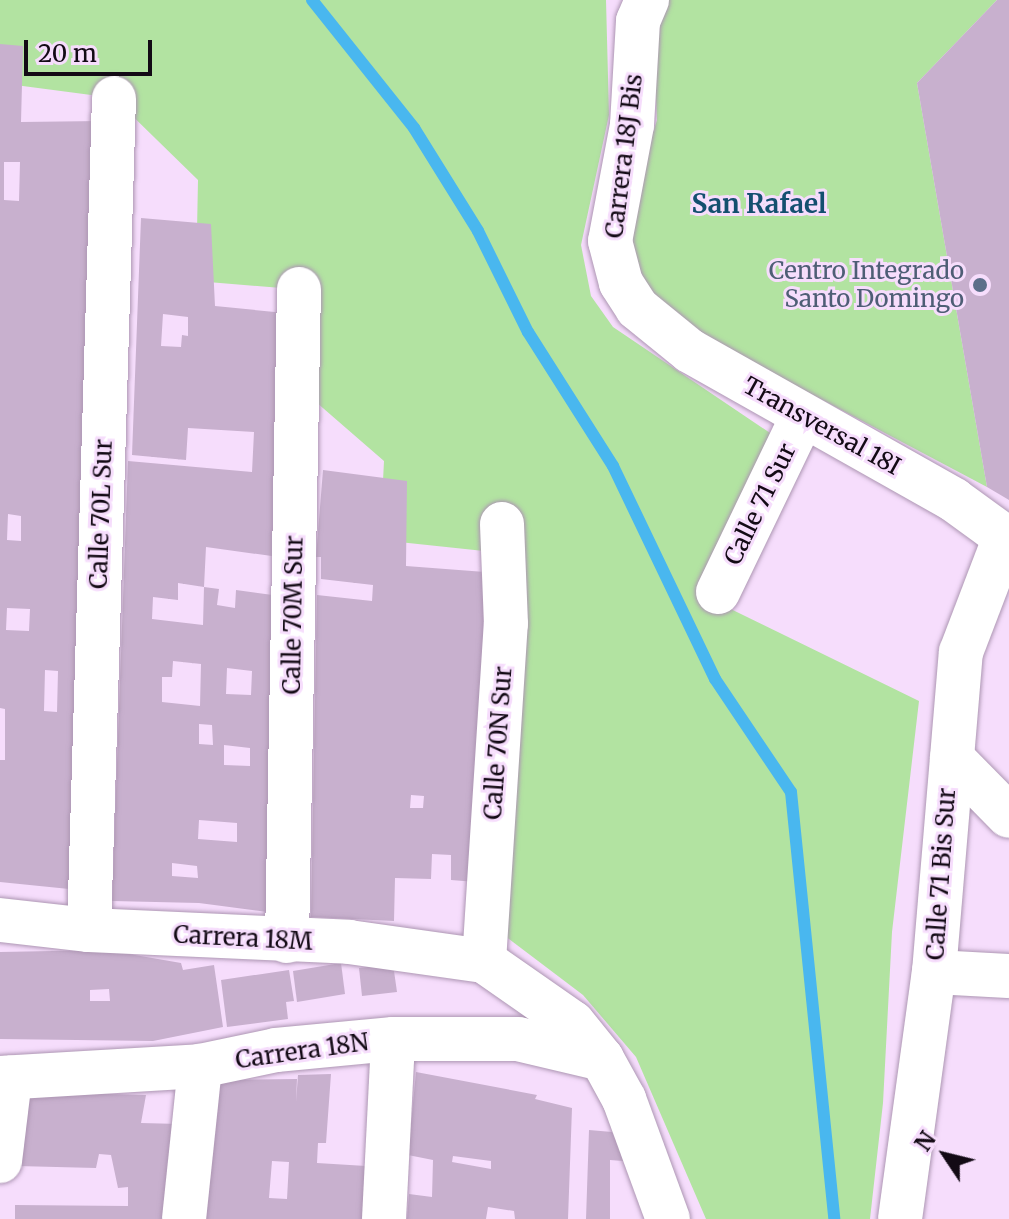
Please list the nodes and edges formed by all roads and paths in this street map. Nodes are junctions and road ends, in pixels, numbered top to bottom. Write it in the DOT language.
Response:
graph roads {
  1 [pos="647,0"];
  2 [pos="114,98"];
  3 [pos="299,289"];
  4 [pos="637,308"];
  5 [pos="803,415"];
  6 [pos="502,524"];
  7 [pos="1007,538"];
  8 [pos="718,592"];
  9 [pos="952,758"];
  10 [pos="1009,816"];
  11 [pos="0,920"];
  12 [pos="89,930"];
  13 [pos="287,941"];
  14 [pos="484,961"];
  15 [pos="934,972"];
  16 [pos="1009,976"];
  17 [pos="393,1039"];
  18 [pos="602,1059"];
  19 [pos="200,1066"];
  20 [pos="5,1078"];
  21 [pos="0,1161"];
  22 [pos="184,1219"];
  23 [pos="384,1219"];
  24 [pos="668,1219"];
  25 [pos="900,1219"];
  1 -- 4 [label="street, Carrera 18J Bis"];
  2 -- 12 [label="street, Calle 70L Sur"];
  3 -- 13 [label="street, Calle 70M Sur"];
  4 -- 5 [label="street, Transversal 18I"];
  5 -- 7 [label="street, Transversal 18I"];
  5 -- 8 [label="street, Calle 71 Sur"];
  6 -- 14 [label="street, Calle 70N Sur"];
  7 -- 9 [label="street, Calle 71 Bis Sur"];
  9 -- 10 [label="street"];
  9 -- 15 [label="street, Calle 71 Bis Sur"];
  11 -- 12 [label="street, Carrera 18M"];
  12 -- 13 [label="street, Carrera 18M"];
  13 -- 14 [label="street, Carrera 18M"];
  14 -- 18 [label="street"];
  15 -- 16 [label="street"];
  15 -- 25 [label="street, Calle 71 Bis Sur"];
  17 -- 18 [label="street, Carrera 18N"];
  17 -- 19 [label="street, Carrera 18N"];
  17 -- 23 [label="street"];
  18 -- 24 [label="street"];
  19 -- 20 [label="street, Carrera 18N"];
  19 -- 22 [label="street"];
  20 -- 21 [label="street"];
}
